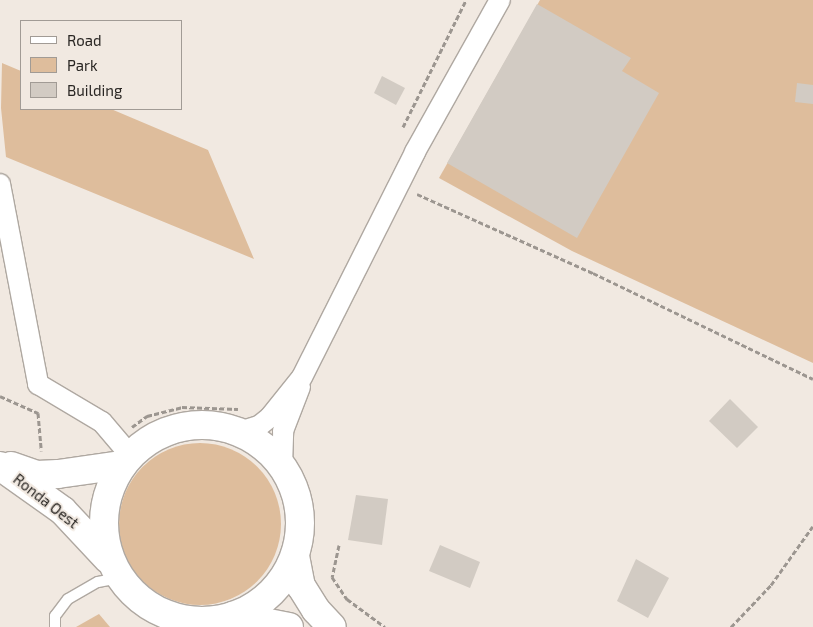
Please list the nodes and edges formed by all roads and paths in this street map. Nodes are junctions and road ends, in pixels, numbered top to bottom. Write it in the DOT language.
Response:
graph roads {
  1 [pos="466,0"];
  2 [pos="500,0"];
  3 [pos="400,136"];
  4 [pos="0,184"];
  5 [pos="398,186"];
  6 [pos="302,377"];
  7 [pos="813,379"];
  8 [pos="0,396"];
  9 [pos="243,421"];
  10 [pos="123,452"];
  11 [pos="42,458"];
  12 [pos="0,464"];
  13 [pos="282,466"];
  14 [pos="813,526"];
  15 [pos="338,545"];
  16 [pos="294,556"];
  17 [pos="115,570"];
  18 [pos="234,616"];
  19 [pos="55,627"];
  20 [pos="289,627"];
  21 [pos="332,627"];
  22 [pos="385,627"];
  23 [pos="732,627"];
  1 -- 3 [label="path"];
  2 -- 5 [label="street"];
  4 -- 10 [label="street"];
  5 -- 6 [label="street"];
  5 -- 7 [label="path"];
  6 -- 9 [label="street"];
  6 -- 13 [label="street"];
  8 -- 11 [label="path"];
  9 -- 10 [label="main road"];
  9 -- 10 [label="path"];
  9 -- 13 [label="main road"];
  10 -- 12 [label="main road, Ronda Oest"];
  10 -- 17 [label="main road"];
  12 -- 17 [label="main road, Ronda Oest"];
  13 -- 16 [label="main road"];
  14 -- 23 [label="path"];
  15 -- 22 [label="path"];
  16 -- 18 [label="main road"];
  16 -- 21 [label="main road"];
  17 -- 18 [label="main road, Ronda Oest"];
  17 -- 19 [label="lane"];
  18 -- 20 [label="main road"];
}
